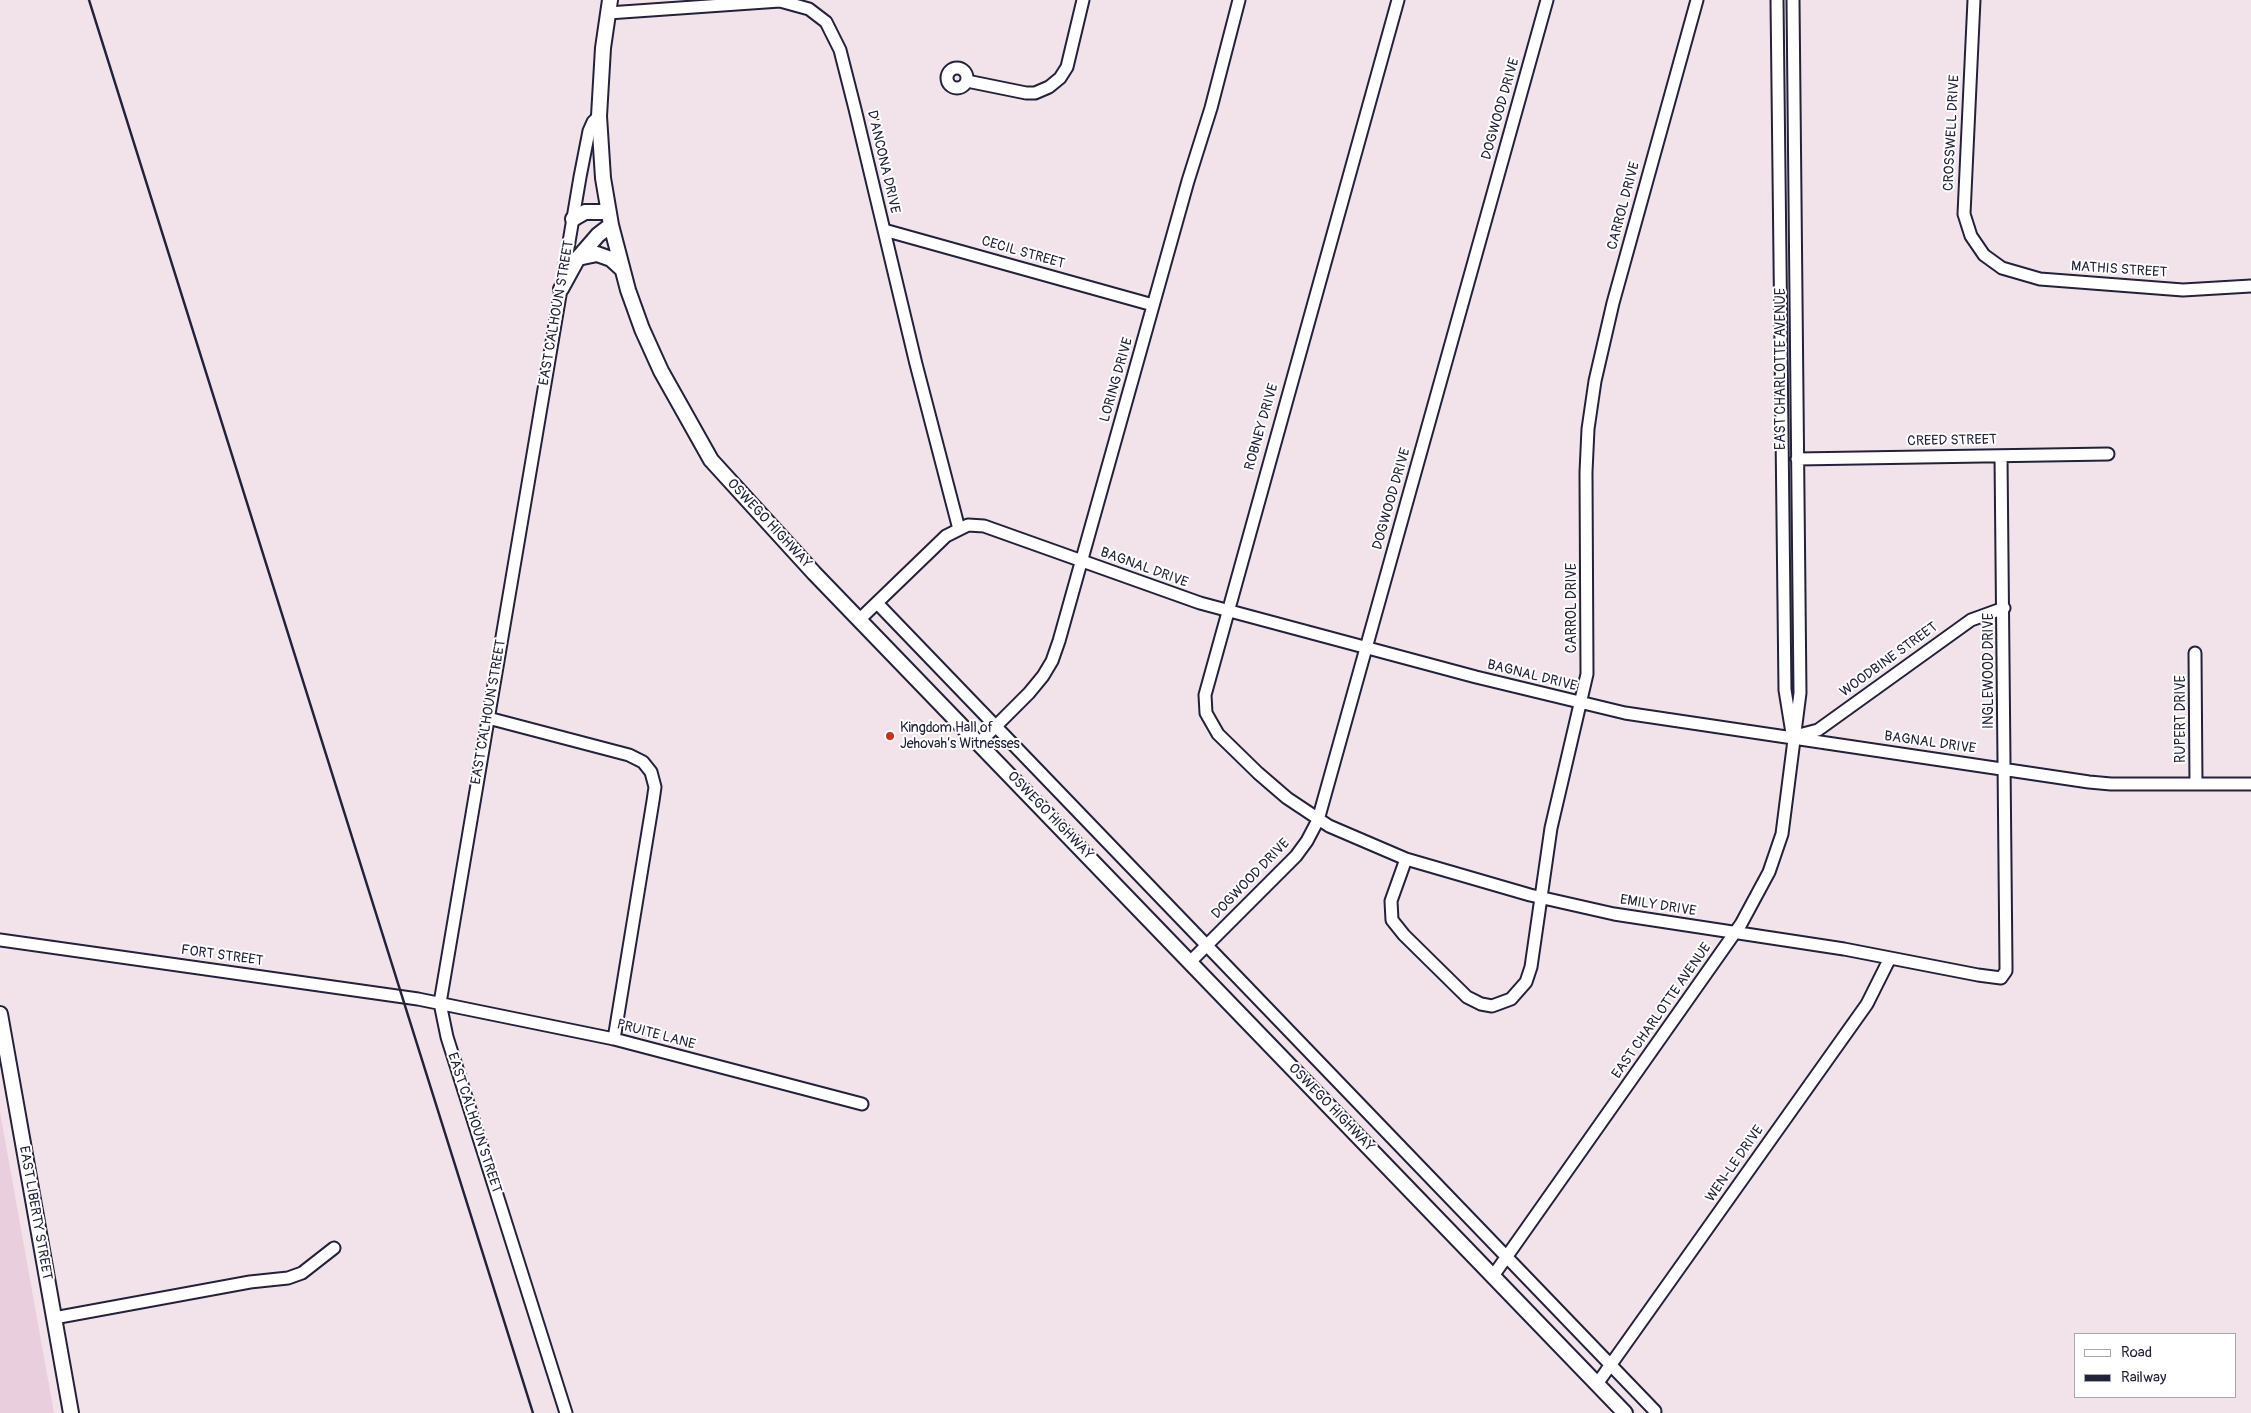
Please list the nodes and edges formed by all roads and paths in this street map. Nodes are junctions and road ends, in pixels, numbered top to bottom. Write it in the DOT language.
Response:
graph roads {
  1 [pos="1083,0"];
  2 [pos="1239,0"];
  3 [pos="1398,0"];
  4 [pos="1547,0"];
  5 [pos="1697,0"];
  6 [pos="1778,0"];
  7 [pos="1793,0"];
  8 [pos="1974,0"];
  9 [pos="609,6"];
  10 [pos="967,81"];
  11 [pos="599,116"];
  12 [pos="573,219"];
  13 [pos="610,219"];
  14 [pos="884,230"];
  15 [pos="578,258"];
  16 [pos="1989,260"];
  17 [pos="622,269"];
  18 [pos="2251,286"];
  19 [pos="561,289"];
  20 [pos="1153,305"];
  21 [pos="2108,454"];
  22 [pos="2001,456"];
  23 [pos="1797,458"];
  24 [pos="959,529"];
  25 [pos="1082,561"];
  26 [pos="877,602"];
  27 [pos="2004,608"];
  28 [pos="1227,610"];
  29 [pos="860,619"];
  30 [pos="1366,648"];
  31 [pos="2195,654"];
  32 [pos="1581,703"];
  33 [pos="488,718"];
  34 [pos="996,726"];
  35 [pos="1792,737"];
  36 [pos="979,743"];
  37 [pos="2005,768"];
  38 [pos="2196,784"];
  39 [pos="2251,784"];
  40 [pos="1318,820"];
  41 [pos="1406,859"];
  42 [pos="1540,897"];
  43 [pos="1735,932"];
  44 [pos="0,940"];
  45 [pos="1206,946"];
  46 [pos="1890,958"];
  47 [pos="1190,962"];
  48 [pos="2004,975"];
  49 [pos="440,1003"];
  50 [pos="0,1014"];
  51 [pos="614,1039"];
  52 [pos="862,1104"];
  53 [pos="334,1248"];
  54 [pos="1507,1256"];
  55 [pos="1493,1276"];
  56 [pos="54,1318"];
  57 [pos="1611,1365"];
  58 [pos="1597,1384"];
  59 [pos="1655,1411"];
  60 [pos="71,1413"];
  61 [pos="566,1413"];
  62 [pos="1625,1413"];
  1 -- 10 [label="street"];
  2 -- 20 [label="street, LORING DRIVE"];
  3 -- 28 [label="street, ROBNEY DRIVE"];
  4 -- 30 [label="street, DOGWOOD DRIVE"];
  5 -- 32 [label="street, CARROL DRIVE"];
  6 -- 35 [label="street, EAST CHARLOTTE AVENUE"];
  7 -- 23 [label="street, EAST CHARLOTTE AVENUE"];
  8 -- 16 [label="street, CROSSWELL DRIVE"];
  9 -- 11 [label="main road, EAST CALHOUN STREET"];
  9 -- 14 [label="street, D'ANCONA DRIVE"];
  11 -- 12 [label="street, EAST CALHOUN STREET"];
  11 -- 13 [label="main road, OSWEGO HIGHWAY"];
  12 -- 13 [label="main road"];
  12 -- 19 [label="street, EAST CALHOUN STREET"];
  13 -- 15 [label="main road"];
  13 -- 17 [label="main road, OSWEGO HIGHWAY"];
  14 -- 20 [label="street, CECIL STREET"];
  14 -- 24 [label="street, D'ANCONA DRIVE"];
  15 -- 17 [label="main road"];
  15 -- 19 [label="main road"];
  16 -- 18 [label="street, MATHIS STREET"];
  17 -- 29 [label="main road, OSWEGO HIGHWAY"];
  19 -- 33 [label="street, EAST CALHOUN STREET"];
  20 -- 25 [label="street, LORING DRIVE"];
  21 -- 22 [label="street, CREED STREET"];
  22 -- 23 [label="street, CREED STREET"];
  22 -- 27 [label="street, INGLEWOOD DRIVE"];
  23 -- 35 [label="street, EAST CHARLOTTE AVENUE"];
  24 -- 25 [label="street, BAGNAL DRIVE"];
  24 -- 26 [label="street, BAGNAL DRIVE"];
  25 -- 28 [label="street, BAGNAL DRIVE"];
  25 -- 34 [label="street, LORING DRIVE"];
  26 -- 29 [label="street, BAGNAL DRIVE"];
  26 -- 34 [label="street, OSWEGO HIGHWAY"];
  27 -- 35 [label="street, WOODBINE STREET"];
  27 -- 37 [label="street, INGLEWOOD DRIVE"];
  28 -- 30 [label="street, BAGNAL DRIVE"];
  28 -- 40 [label="street, ROBNEY DRIVE"];
  29 -- 36 [label="main road, OSWEGO HIGHWAY"];
  30 -- 32 [label="street, BAGNAL DRIVE"];
  30 -- 40 [label="street, DOGWOOD DRIVE"];
  31 -- 38 [label="street, RUPERT DRIVE"];
  32 -- 35 [label="street, BAGNAL DRIVE"];
  32 -- 42 [label="street, CARROL DRIVE"];
  33 -- 49 [label="street, EAST CALHOUN STREET"];
  33 -- 51 [label="street"];
  34 -- 36 [label="street, LORING DRIVE"];
  34 -- 45 [label="street, OSWEGO HIGHWAY"];
  35 -- 37 [label="street, BAGNAL DRIVE"];
  35 -- 43 [label="street, EAST CHARLOTTE AVENUE"];
  36 -- 47 [label="main road, OSWEGO HIGHWAY"];
  37 -- 38 [label="street, BAGNAL DRIVE"];
  37 -- 48 [label="street, INGLEWOOD DRIVE"];
  38 -- 39 [label="street, BAGNAL DRIVE"];
  40 -- 41 [label="street, EMILY DRIVE"];
  40 -- 45 [label="street, DOGWOOD DRIVE"];
  41 -- 42 [label="street, EMILY DRIVE"];
  41 -- 42 [label="street, CARROL DRIVE"];
  42 -- 43 [label="street, EMILY DRIVE"];
  43 -- 46 [label="street, EMILY DRIVE"];
  43 -- 54 [label="street, EAST CHARLOTTE AVENUE"];
  44 -- 49 [label="street, FORT STREET"];
  45 -- 47 [label="street, DOGWOOD DRIVE"];
  45 -- 54 [label="street, OSWEGO HIGHWAY"];
  46 -- 48 [label="street, EMILY DRIVE"];
  46 -- 57 [label="street, WEN-LE DRIVE"];
  47 -- 55 [label="main road, OSWEGO HIGHWAY"];
  49 -- 51 [label="street, PRUITE LANE"];
  49 -- 61 [label="street, EAST CALHOUN STREET"];
  50 -- 56 [label="main road, EAST LIBERTY STREET"];
  51 -- 52 [label="street, PRUITE LANE"];
  53 -- 56 [label="street"];
  54 -- 55 [label="street, EAST CHARLOTTE AVENUE"];
  54 -- 57 [label="street, OSWEGO HIGHWAY"];
  55 -- 58 [label="main road, OSWEGO HIGHWAY"];
  56 -- 60 [label="main road, EAST LIBERTY STREET"];
  57 -- 58 [label="street, WEN-LE DRIVE"];
  57 -- 59 [label="street, OSWEGO HIGHWAY"];
  58 -- 62 [label="main road, OSWEGO HIGHWAY"];
}
